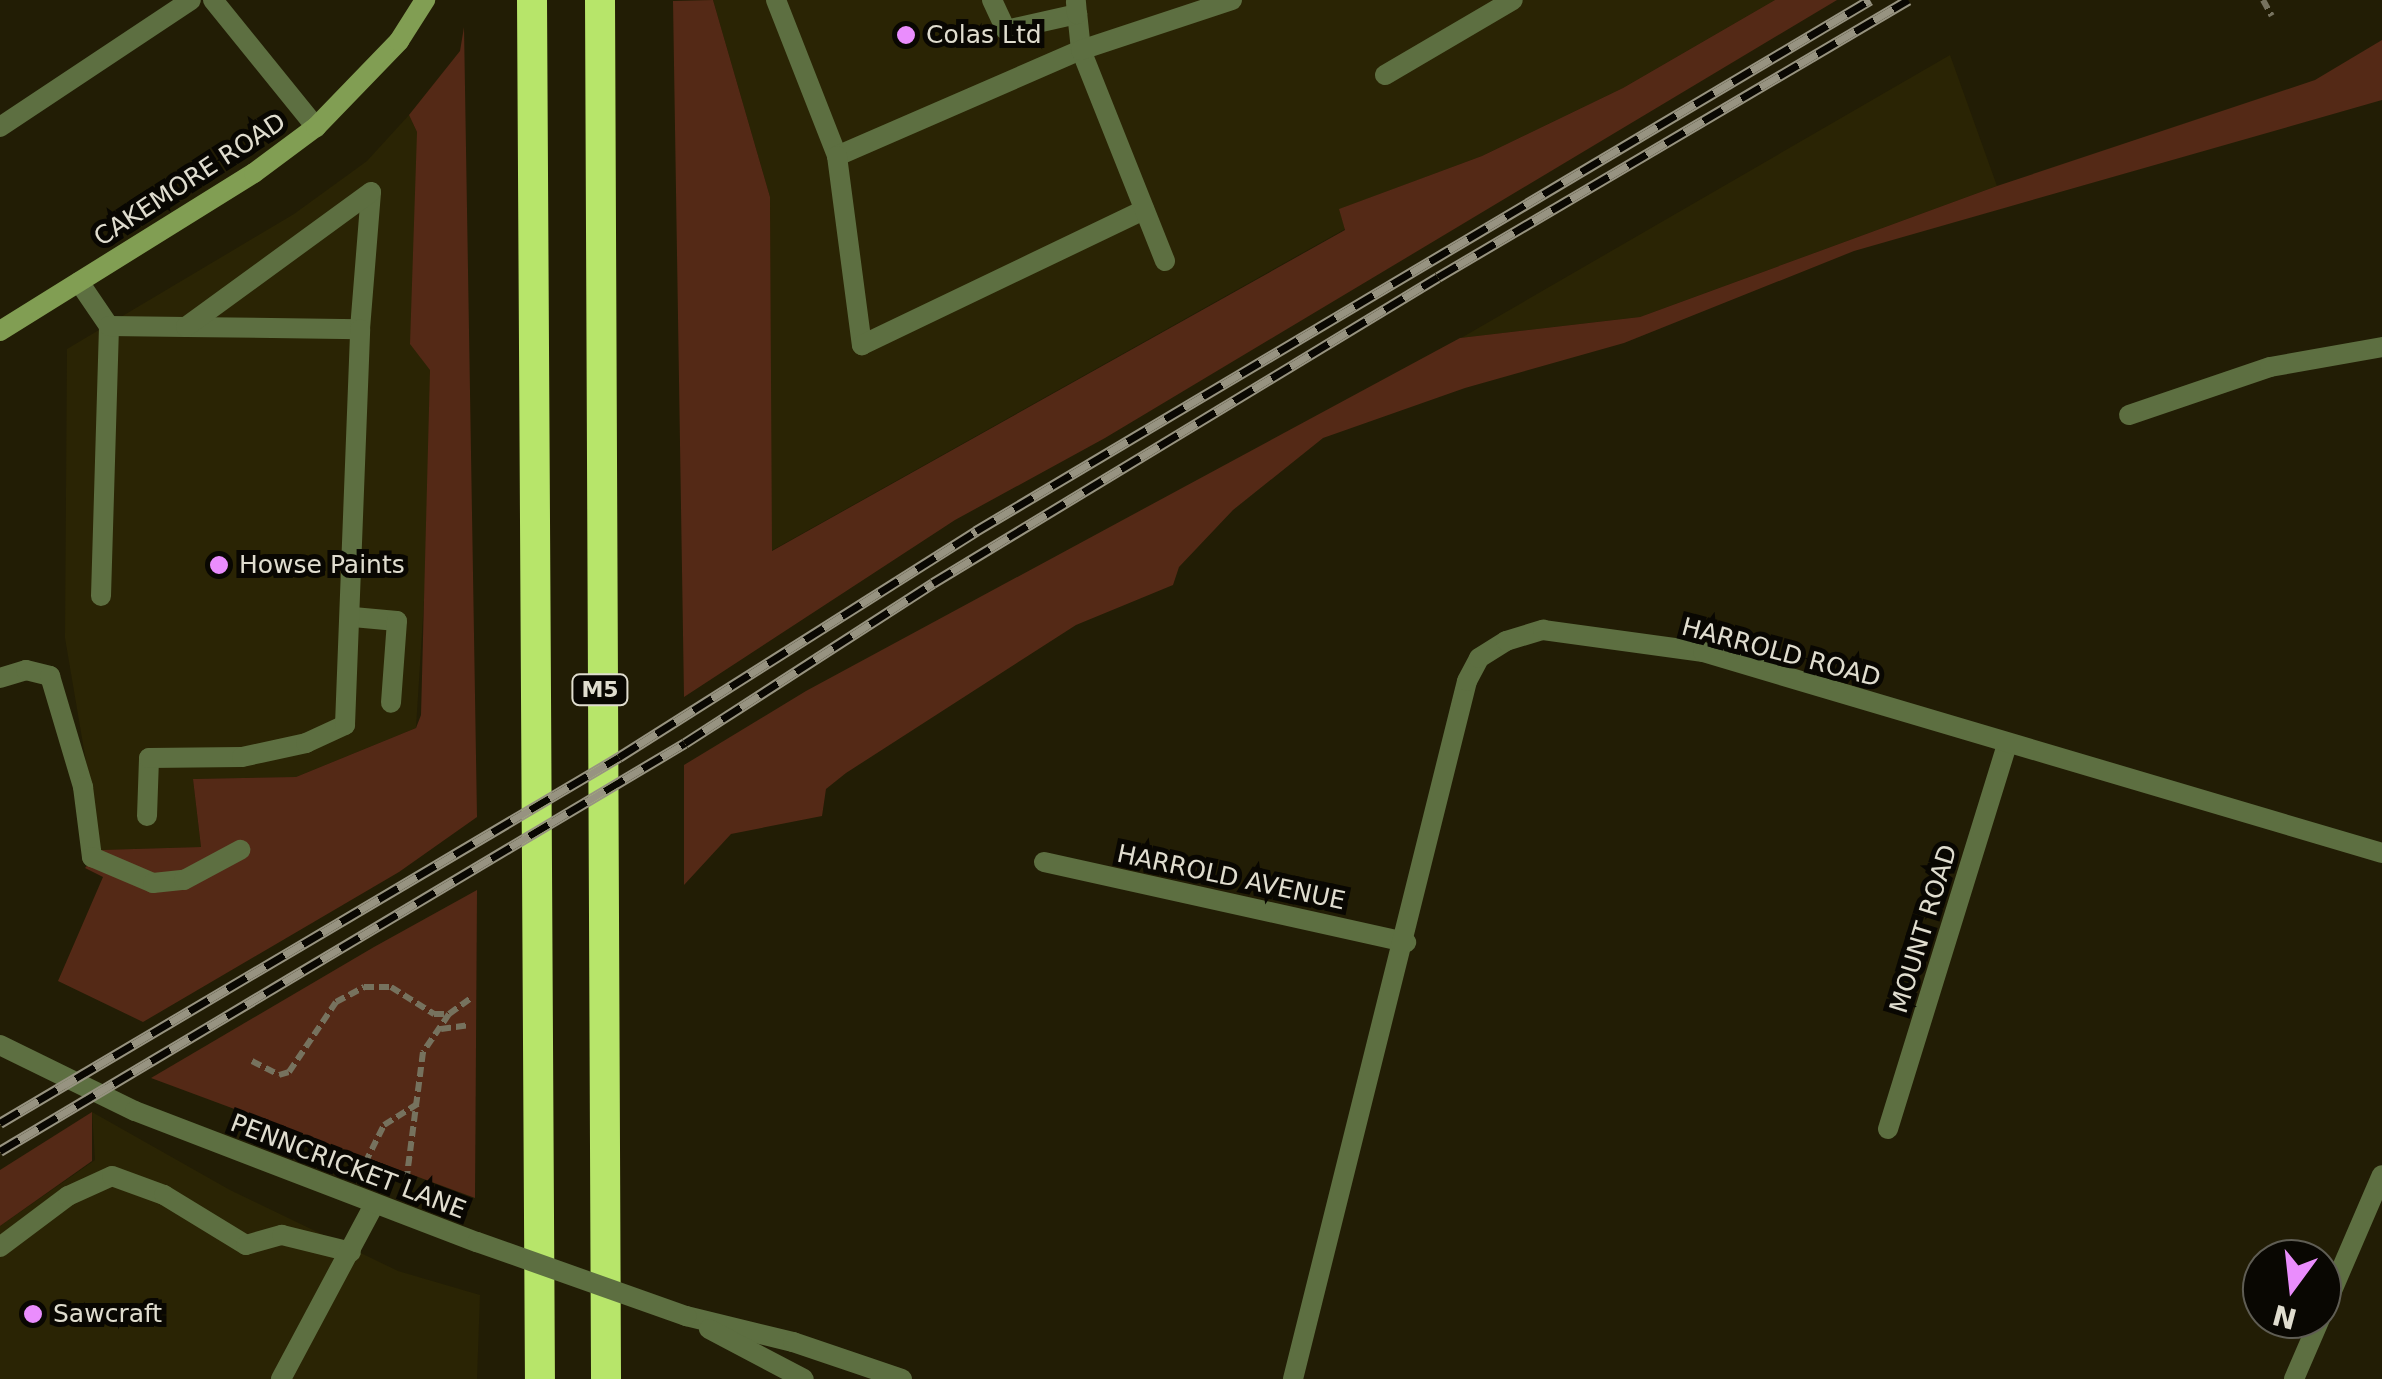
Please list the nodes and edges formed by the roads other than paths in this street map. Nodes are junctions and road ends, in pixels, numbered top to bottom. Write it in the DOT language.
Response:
graph roads {
  1 [pos="192,0"];
  2 [pos="212,0"];
  3 [pos="425,0"];
  4 [pos="532,0"];
  5 [pos="600,0"];
  6 [pos="776,0"];
  7 [pos="992,0"];
  8 [pos="1232,0"];
  9 [pos="1513,0"];
  10 [pos="1076,7"];
  11 [pos="1082,50"];
  12 [pos="1385,74"];
  13 [pos="316,126"];
  14 [pos="0,128"];
  15 [pos="836,156"];
  16 [pos="1144,210"];
  17 [pos="1165,261"];
  18 [pos="80,282"];
  19 [pos="109,326"];
  20 [pos="186,327"];
  21 [pos="360,329"];
  22 [pos="0,331"];
  23 [pos="2382,348"];
  24 [pos="2129,415"];
  25 [pos="101,596"];
  26 [pos="352,617"];
  27 [pos="0,678"];
  28 [pos="391,703"];
  29 [pos="2007,744"];
  30 [pos="147,816"];
  31 [pos="240,850"];
  32 [pos="2382,853"];
  33 [pos="1044,862"];
  34 [pos="1406,942"];
  35 [pos="0,1045"];
  36 [pos="1888,1129"];
  37 [pos="2382,1175"];
  38 [pos="374,1205"];
  39 [pos="0,1246"];
  40 [pos="351,1252"];
  41 [pos="2342,1267"];
  42 [pos="686,1316"];
  43 [pos="2311,1339"];
  44 [pos="281,1379"];
  45 [pos="540,1379"];
  46 [pos="606,1379"];
  47 [pos="804,1379"];
  48 [pos="902,1379"];
  49 [pos="1293,1379"];
  50 [pos="2294,1379"];
  1 -- 14 [label="street"];
  2 -- 13 [label="street"];
  3 -- 13 [label="main road, CAKEMORE ROAD"];
  4 -- 45 [label="highway, M5"];
  5 -- 46 [label="highway, M5"];
  6 -- 15 [label="street"];
  7 -- 10 [label="street"];
  8 -- 11 [label="street"];
  9 -- 12 [label="street"];
  10 -- 11 [label="street"];
  11 -- 15 [label="street"];
  11 -- 16 [label="street"];
  13 -- 18 [label="main road, CAKEMORE ROAD"];
  15 -- 16 [label="street"];
  16 -- 17 [label="street"];
  18 -- 19 [label="street"];
  18 -- 22 [label="main road, CAKEMORE ROAD"];
  19 -- 20 [label="street"];
  19 -- 25 [label="street"];
  20 -- 21 [label="street"];
  20 -- 21 [label="street"];
  21 -- 26 [label="street"];
  23 -- 24 [label="street"];
  26 -- 28 [label="street"];
  26 -- 30 [label="street"];
  27 -- 31 [label="street"];
  29 -- 32 [label="street, HARROLD ROAD"];
  29 -- 34 [label="street, HARROLD ROAD"];
  29 -- 36 [label="street, MOUNT ROAD"];
  33 -- 34 [label="street, HARROLD AVENUE"];
  34 -- 49 [label="street, HARROLD ROAD"];
  35 -- 38 [label="street, PENNCRICKET LANE"];
  37 -- 41 [label="street"];
  38 -- 40 [label="street"];
  38 -- 42 [label="street, PENNCRICKET LANE, bridge"];
  39 -- 40 [label="street"];
  40 -- 44 [label="street"];
  42 -- 47 [label="street, PENNCRICKET LANE"];
  42 -- 48 [label="street, PENNCRICKET LANE"];
  43 -- 50 [label="street"];
}
